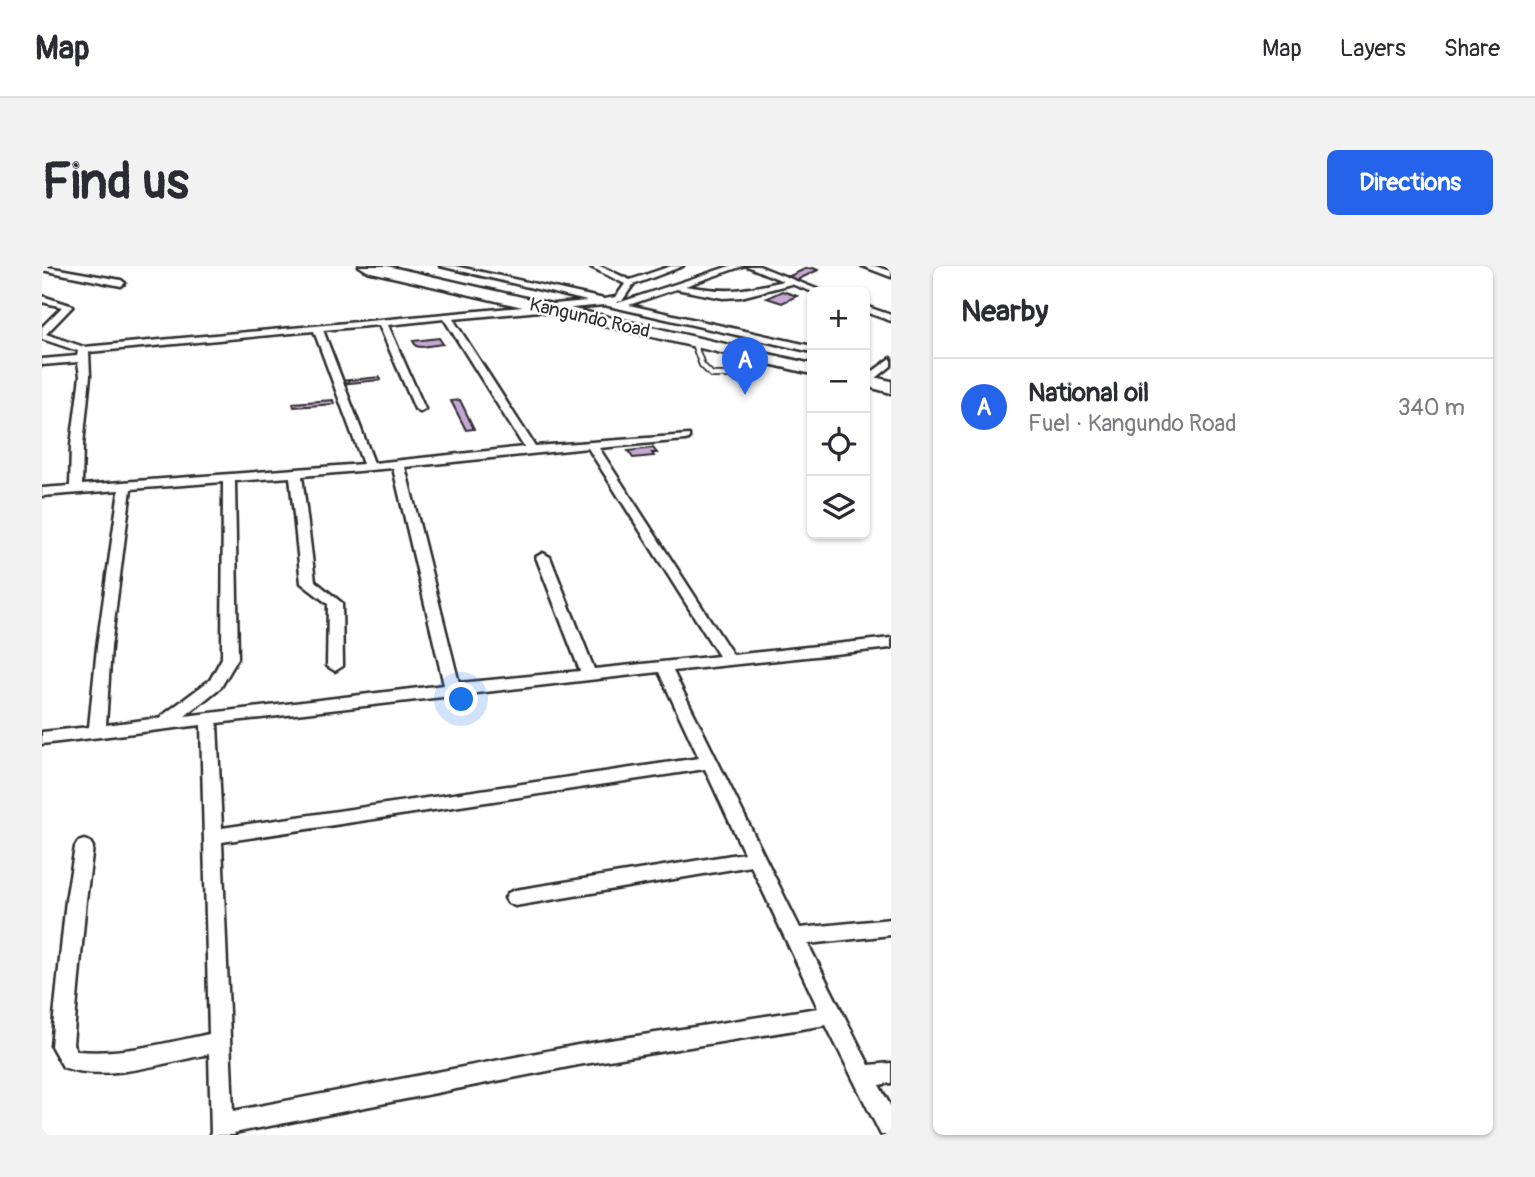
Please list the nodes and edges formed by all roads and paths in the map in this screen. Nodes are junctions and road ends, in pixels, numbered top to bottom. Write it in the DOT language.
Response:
graph roads {
  1 [pos="367,266"];
  2 [pos="444,266"];
  3 [pos="593,266"];
  4 [pos="679,266"];
  5 [pos="739,266"];
  6 [pos="751,266"];
  7 [pos="866,266"];
  8 [pos="42,267"];
  9 [pos="56,268"];
  10 [pos="891,274"];
  11 [pos="42,275"];
  12 [pos="790,282"];
  13 [pos="121,283"];
  14 [pos="629,283"];
  15 [pos="677,288"];
  16 [pos="807,288"];
  17 [pos="42,299"];
  18 [pos="606,302"];
  19 [pos="618,305"];
  20 [pos="546,307"];
  21 [pos="870,311"];
  22 [pos="446,316"];
  23 [pos="891,318"];
  24 [pos="382,321"];
  25 [pos="317,327"];
  26 [pos="42,335"];
  27 [pos="693,341"];
  28 [pos="772,341"];
  29 [pos="807,348"];
  30 [pos="84,354"];
  31 [pos="763,358"];
  32 [pos="42,362"];
  33 [pos="885,364"];
  34 [pos="807,368"];
  35 [pos="870,377"];
  36 [pos="870,382"];
  37 [pos="891,387"];
  38 [pos="420,409"];
  39 [pos="685,437"];
  40 [pos="592,446"];
  41 [pos="528,450"];
  42 [pos="398,464"];
  43 [pos="370,467"];
  44 [pos="296,473"];
  45 [pos="229,479"];
  46 [pos="125,486"];
  47 [pos="76,489"];
  48 [pos="42,492"];
  49 [pos="543,557"];
  50 [pos="891,643"];
  51 [pos="729,660"];
  52 [pos="335,666"];
  53 [pos="664,667"];
  54 [pos="589,675"];
  55 [pos="453,689"];
  56 [pos="209,718"];
  57 [pos="163,724"];
  58 [pos="97,732"];
  59 [pos="42,738"];
  60 [pos="711,762"];
  61 [pos="213,836"];
  62 [pos="84,848"];
  63 [pos="756,858"];
  64 [pos="515,898"];
  65 [pos="891,927"];
  66 [pos="794,937"];
  67 [pos="831,1015"];
  68 [pos="219,1042"];
  69 [pos="891,1073"];
  70 [pos="863,1076"];
  71 [pos="223,1130"];
  72 [pos="891,1130"];
  1 -- 20 [label="highway, Kangundo Road"];
  2 -- 18 [label="street"];
  3 -- 14 [label="street"];
  4 -- 14 [label="street"];
  5 -- 15 [label="street"];
  6 -- 12 [label="street"];
  7 -- 10 [label="street"];
  8 -- 9 [label="street"];
  9 -- 11 [label="street"];
  9 -- 13 [label="street"];
  12 -- 15 [label="street"];
  12 -- 16 [label="street"];
  14 -- 18 [label="street"];
  15 -- 19 [label="street"];
  17 -- 26 [label="street"];
  18 -- 19 [label="street"];
  18 -- 20 [label="street"];
  19 -- 28 [label="street"];
  20 -- 22 [label="street"];
  20 -- 27 [label="highway, Kangundo Road"];
  21 -- 23 [label="street"];
  22 -- 24 [label="street"];
  22 -- 41 [label="street"];
  24 -- 25 [label="street"];
  24 -- 38 [label="street"];
  25 -- 30 [label="street"];
  25 -- 43 [label="street"];
  26 -- 30 [label="street"];
  27 -- 31 [label="highway, Kangundo Road"];
  27 -- 31 [label="lane"];
  28 -- 29 [label="street"];
  28 -- 31 [label="street"];
  30 -- 32 [label="street"];
  30 -- 47 [label="street"];
  31 -- 34 [label="highway, Kangundo Road"];
  33 -- 35 [label="street"];
  36 -- 37 [label="highway"];
  39 -- 40 [label="street"];
  40 -- 41 [label="street"];
  40 -- 51 [label="street"];
  41 -- 42 [label="street"];
  42 -- 43 [label="street"];
  42 -- 55 [label="street"];
  43 -- 44 [label="street"];
  44 -- 45 [label="street"];
  44 -- 52 [label="street"];
  45 -- 46 [label="street"];
  45 -- 57 [label="street"];
  46 -- 47 [label="street"];
  46 -- 58 [label="street"];
  47 -- 48 [label="street"];
  49 -- 54 [label="street"];
  50 -- 51 [label="street"];
  51 -- 53 [label="street"];
  53 -- 54 [label="street"];
  53 -- 60 [label="street"];
  54 -- 55 [label="street"];
  55 -- 56 [label="street"];
  56 -- 57 [label="street"];
  56 -- 61 [label="street"];
  57 -- 58 [label="street"];
  58 -- 59 [label="street"];
  60 -- 61 [label="street"];
  60 -- 63 [label="street"];
  61 -- 68 [label="street"];
  62 -- 68 [label="street"];
  63 -- 64 [label="street"];
  63 -- 66 [label="street"];
  65 -- 66 [label="street"];
  66 -- 67 [label="street"];
  67 -- 70 [label="street"];
  67 -- 71 [label="street"];
  68 -- 71 [label="street"];
  69 -- 70 [label="street"];
  70 -- 72 [label="street"];
}
